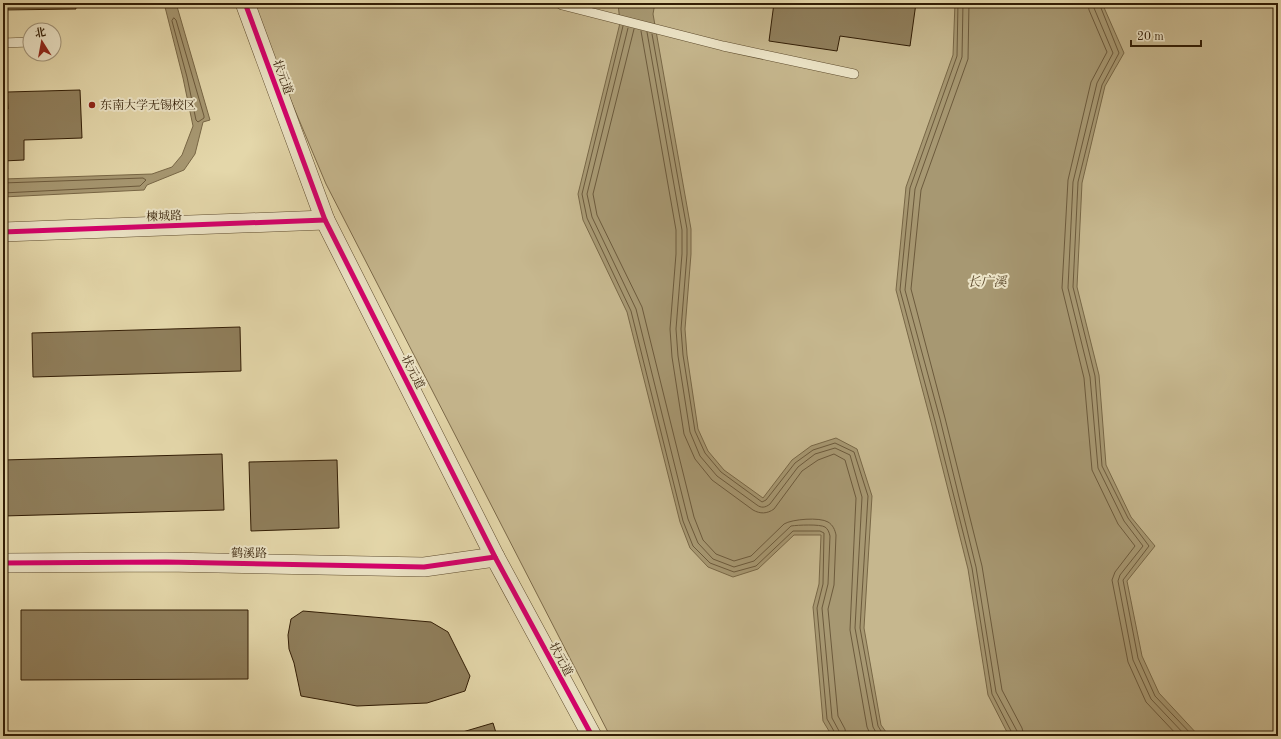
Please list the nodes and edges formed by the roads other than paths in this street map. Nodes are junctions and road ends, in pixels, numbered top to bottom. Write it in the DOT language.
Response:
graph roads {
  1 [pos="245,3"];
  2 [pos="559,3"];
  3 [pos="22,42"];
  4 [pos="3,43"];
  5 [pos="854,74"];
  6 [pos="325,220"];
  7 [pos="3,232"];
  8 [pos="495,557"];
  9 [pos="3,563"];
  10 [pos="592,736"];
  1 -- 6 [label="street, 状元道"];
  2 -- 5 [label="lane"];
  3 -- 4 [label="lane"];
  6 -- 7 [label="street, 楝城路"];
  6 -- 8 [label="street, 状元道"];
  8 -- 9 [label="street, 鹤溪路"];
  8 -- 10 [label="street, 状元道"];
}
